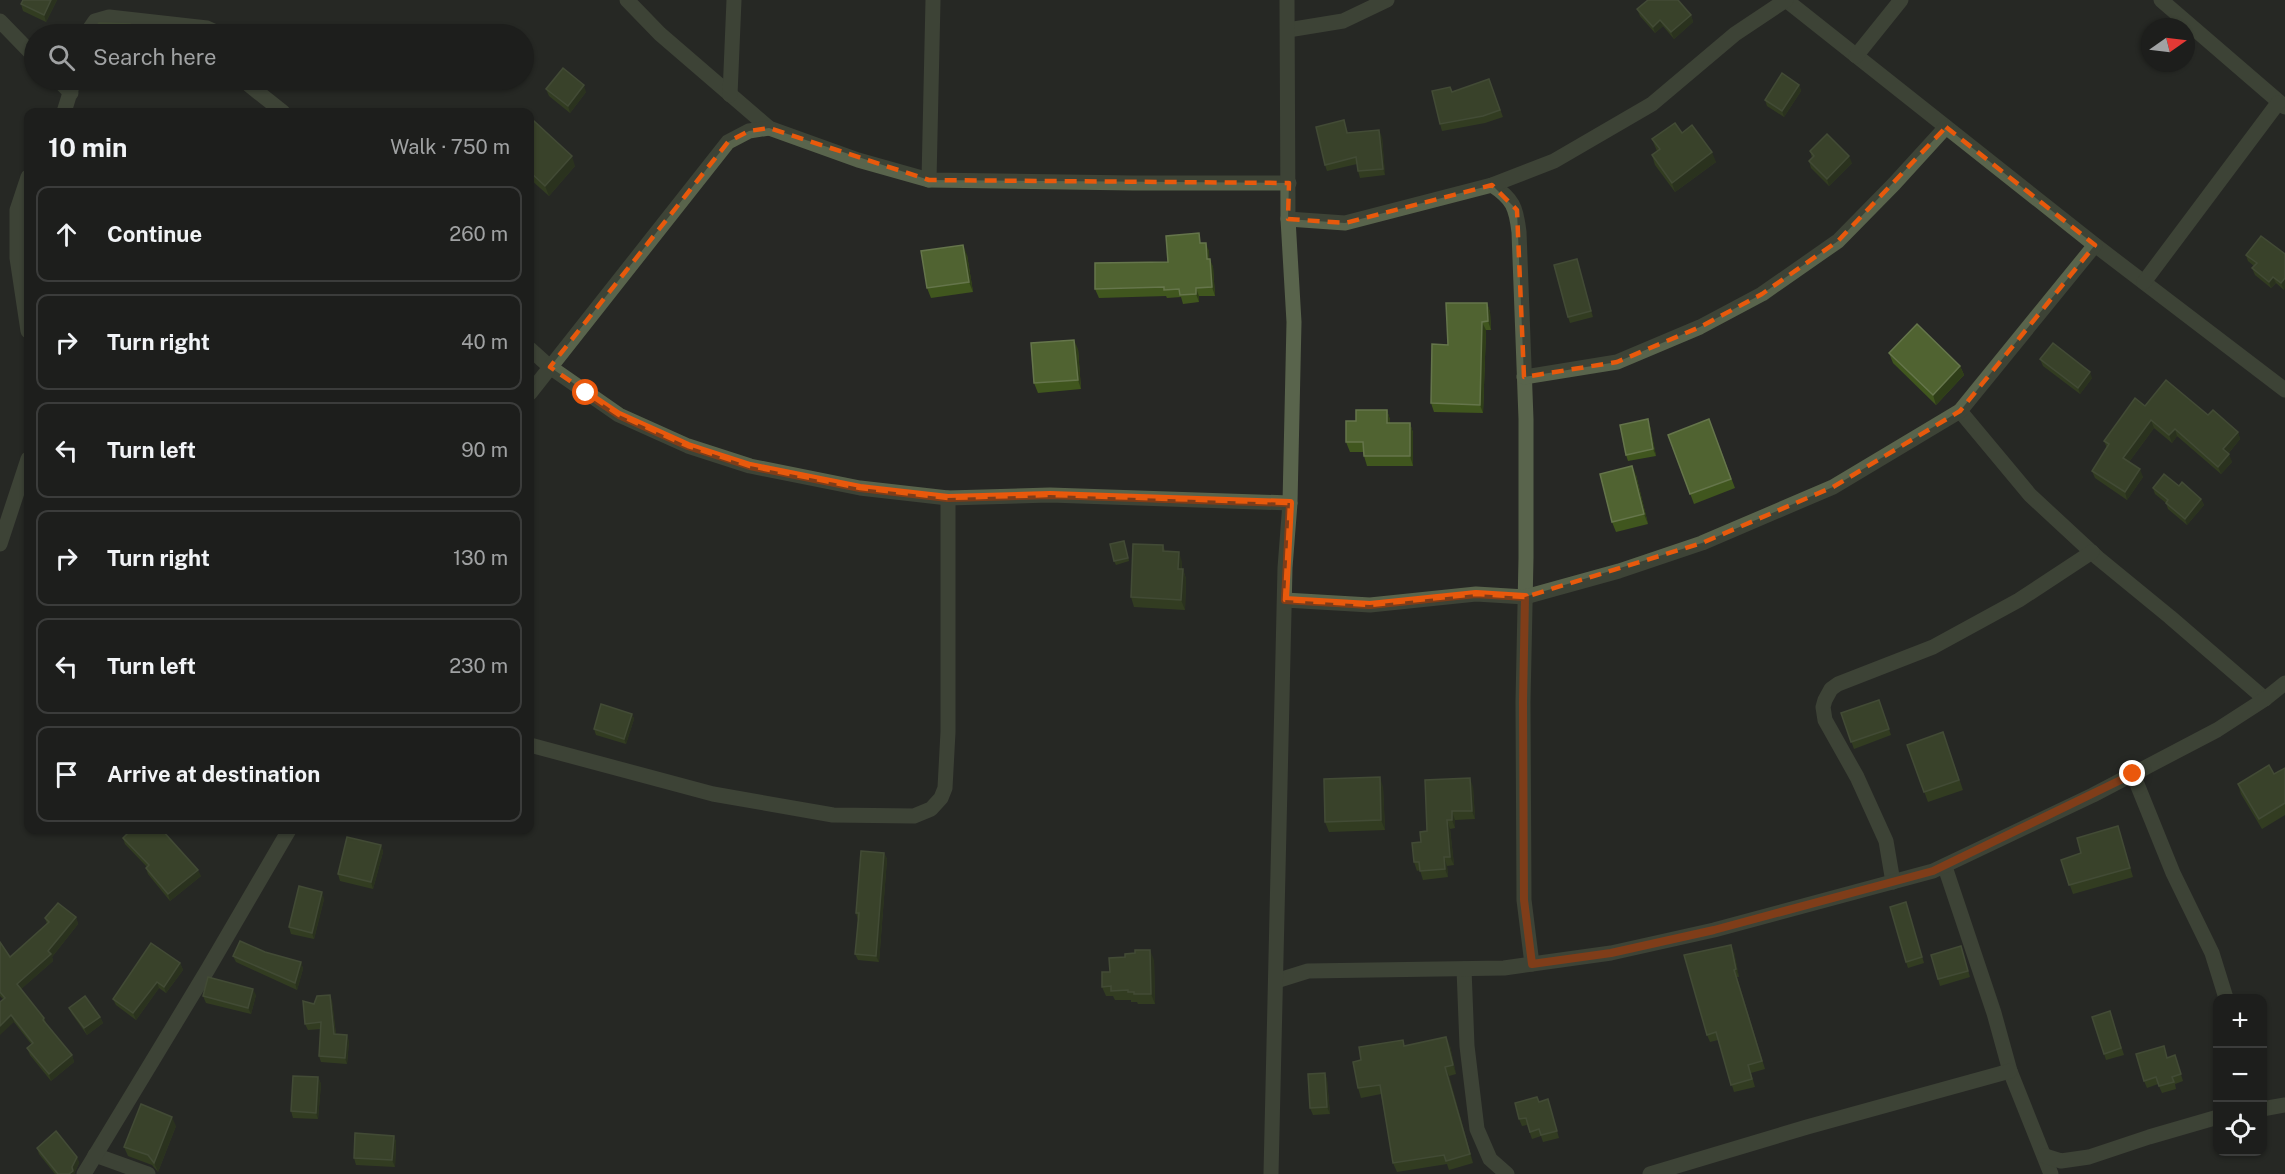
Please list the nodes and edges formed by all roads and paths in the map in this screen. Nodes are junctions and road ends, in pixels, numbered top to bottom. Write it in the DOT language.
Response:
graph roads {
  1 [pos="627,0"];
  2 [pos="734,0"];
  3 [pos="933,0"];
  4 [pos="1287,0"];
  5 [pos="1387,0"];
  6 [pos="1786,0"];
  7 [pos="1900,0"];
  8 [pos="2161,0"];
  9 [pos="0,21"];
  10 [pos="92,24"];
  11 [pos="171,24"];
  12 [pos="1288,30"];
  13 [pos="24,46"];
  14 [pos="1856,56"];
  15 [pos="71,90"];
  16 [pos="255,90"];
  17 [pos="730,95"];
  18 [pos="2282,105"];
  19 [pos="65,108"];
  20 [pos="278,108"];
  21 [pos="1946,127"];
  22 [pos="769,128"];
  23 [pos="929,180"];
  24 [pos="1289,183"];
  25 [pos="1492,184"];
  26 [pos="24,189"];
  27 [pos="1288,219"];
  28 [pos="2095,244"];
  29 [pos="2144,282"];
  30 [pos="24,304"];
  31 [pos="534,353"];
  32 [pos="550,367"];
  33 [pos="1524,377"];
  34 [pos="534,388"];
  35 [pos="2285,390"];
  36 [pos="1960,411"];
  37 [pos="24,471"];
  38 [pos="948,498"];
  39 [pos="1290,503"];
  40 [pos="0,544"];
  41 [pos="2092,552"];
  42 [pos="1525,597"];
  43 [pos="1285,600"];
  44 [pos="2285,683"];
  45 [pos="2265,699"];
  46 [pos="534,746"];
  47 [pos="2133,774"];
  48 [pos="287,834"];
  49 [pos="1945,867"];
  50 [pos="1893,882"];
  51 [pos="1532,964"];
  52 [pos="1464,969"];
  53 [pos="1276,981"];
  54 [pos="2224,994"];
  55 [pos="2010,1071"];
  56 [pos="2285,1105"];
  57 [pos="2267,1109"];
  58 [pos="2213,1118"];
  59 [pos="95,1155"];
  60 [pos="2044,1155"];
  61 [pos="84,1174"];
  62 [pos="148,1174"];
  63 [pos="1271,1174"];
  64 [pos="1507,1174"];
  65 [pos="1650,1174"];
  66 [pos="2051,1174"];
  1 -- 17 [label="street"];
  2 -- 17 [label="street"];
  3 -- 23 [label="street"];
  4 -- 12 [label="street"];
  5 -- 12 [label="street"];
  6 -- 14 [label="street"];
  6 -- 25 [label="street"];
  7 -- 14 [label="street"];
  8 -- 18 [label="street"];
  9 -- 13 [label="street"];
  10 -- 11 [label="street"];
  12 -- 24 [label="street"];
  14 -- 21 [label="street"];
  15 -- 19 [label="street"];
  16 -- 20 [label="street"];
  17 -- 22 [label="street"];
  18 -- 29 [label="street"];
  21 -- 28 [label="street"];
  21 -- 33 [label="street"];
  22 -- 23 [label="street"];
  22 -- 32 [label="street"];
  23 -- 24 [label="street"];
  24 -- 27 [label="street"];
  25 -- 27 [label="street"];
  25 -- 33 [label="street"];
  26 -- 30 [label="street"];
  27 -- 39 [label="street"];
  28 -- 29 [label="street"];
  28 -- 36 [label="street"];
  29 -- 35 [label="street"];
  31 -- 32 [label="street"];
  32 -- 34 [label="street"];
  32 -- 38 [label="street"];
  33 -- 42 [label="street"];
  36 -- 41 [label="street"];
  36 -- 42 [label="street"];
  37 -- 40 [label="street"];
  38 -- 39 [label="street"];
  38 -- 46 [label="street"];
  39 -- 43 [label="street"];
  41 -- 45 [label="street"];
  41 -- 50 [label="street"];
  42 -- 43 [label="street"];
  42 -- 51 [label="street"];
  43 -- 53 [label="street"];
  44 -- 45 [label="street"];
  45 -- 47 [label="street"];
  47 -- 49 [label="street"];
  47 -- 54 [label="street"];
  48 -- 59 [label="street"];
  49 -- 50 [label="street"];
  49 -- 55 [label="street"];
  50 -- 51 [label="street"];
  51 -- 52 [label="street"];
  52 -- 53 [label="street"];
  52 -- 64 [label="street"];
  53 -- 63 [label="street"];
  55 -- 60 [label="street"];
  55 -- 65 [label="street"];
  56 -- 57 [label="street"];
  58 -- 60 [label="street"];
  59 -- 61 [label="street"];
  59 -- 62 [label="street"];
  60 -- 66 [label="street"];
}
